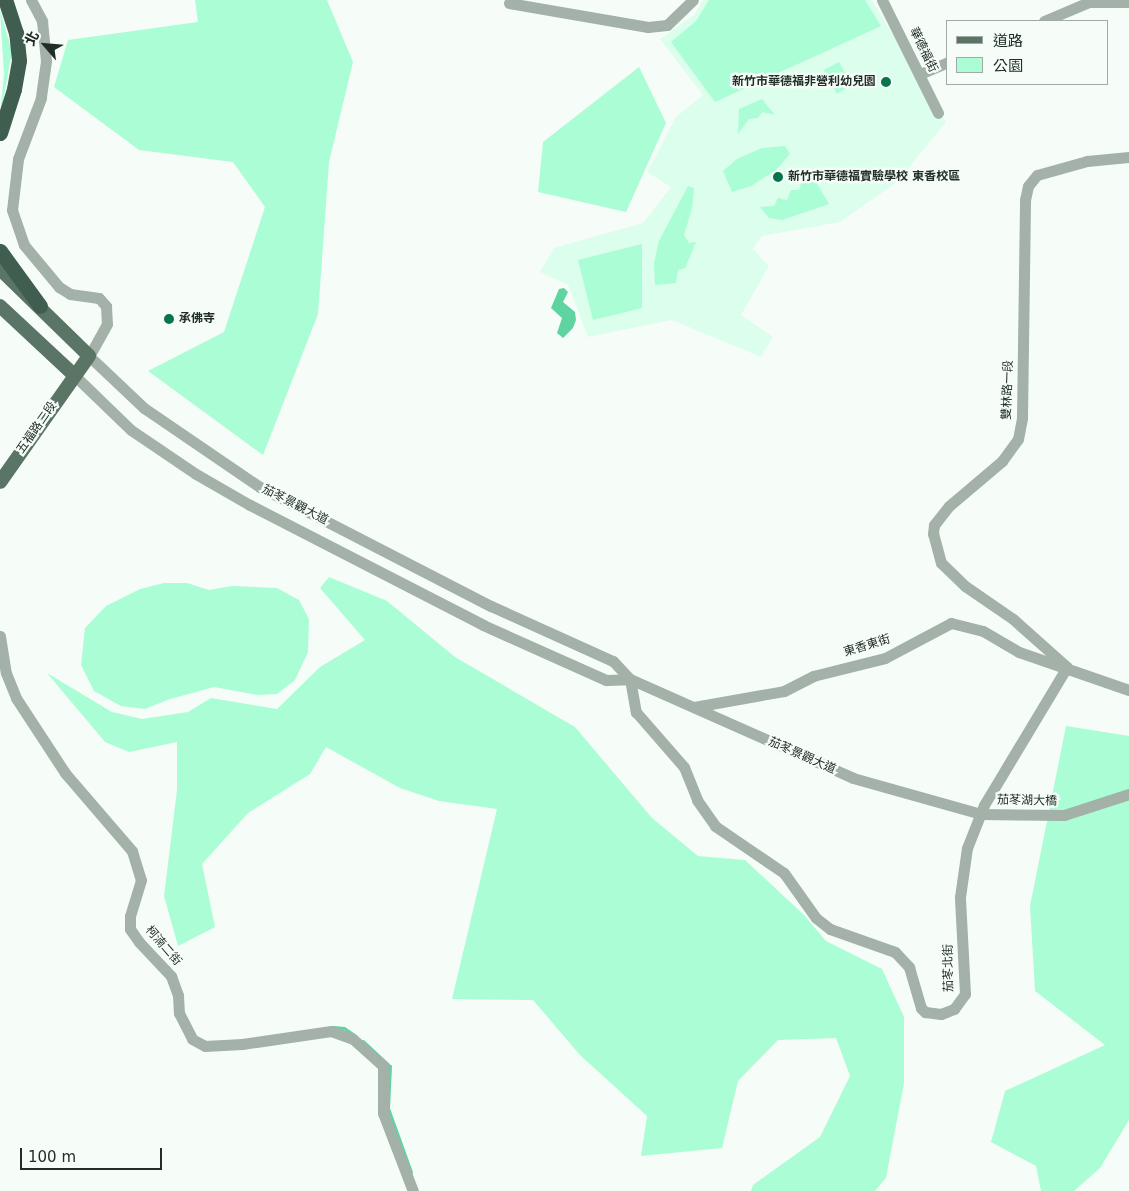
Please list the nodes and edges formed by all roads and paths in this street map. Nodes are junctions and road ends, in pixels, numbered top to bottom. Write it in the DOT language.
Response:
graph roads {
  1 [pos="5,0"];
  2 [pos="32,0"];
  3 [pos="693,0"];
  4 [pos="882,0"];
  5 [pos="1129,2"];
  6 [pos="509,3"];
  7 [pos="1046,20"];
  8 [pos="946,63"];
  9 [pos="920,74"];
  10 [pos="938,113"];
  11 [pos="0,133"];
  12 [pos="1129,157"];
  13 [pos="0,251"];
  14 [pos="0,269"];
  15 [pos="0,306"];
  16 [pos="40,306"];
  17 [pos="89,356"];
  18 [pos="74,375"];
  19 [pos="0,482"];
  20 [pos="0,636"];
  21 [pos="1067,667"];
  22 [pos="630,679"];
  23 [pos="1129,690"];
  24 [pos="694,708"];
  25 [pos="1129,794"];
  26 [pos="981,814"];
  27 [pos="412,1191"];
  1 -- 11 [label="highway"];
  2 -- 17 [label="street"];
  3 -- 6 [label="street"];
  4 -- 9 [label="street, 華德福街"];
  5 -- 7 [label="street"];
  8 -- 9 [label="street"];
  9 -- 10 [label="street, 華德福街"];
  12 -- 21 [label="street, 雙林路一段"];
  13 -- 16 [label="highway"];
  14 -- 16 [label="main road, 茄苳景觀大道"];
  15 -- 18 [label="main road, 茄苳景觀大道"];
  16 -- 17 [label="main road, 茄苳景觀大道"];
  17 -- 18 [label="main road, 五福路二段"];
  17 -- 22 [label="street, 茄苳景觀大道"];
  18 -- 19 [label="main road, 五福路二段"];
  18 -- 22 [label="street, 茄苳景觀大道"];
  20 -- 27 [label="street, 柯湳二街"];
  21 -- 23 [label="street"];
  21 -- 24 [label="street, 東香東街"];
  21 -- 26 [label="street, 茄苳北街"];
  22 -- 24 [label="street, 茄苳景觀大道"];
  22 -- 26 [label="street, 茄苳北街"];
  24 -- 26 [label="street, 茄苳景觀大道"];
  25 -- 26 [label="street, 茄苳湖大橋"];
}
